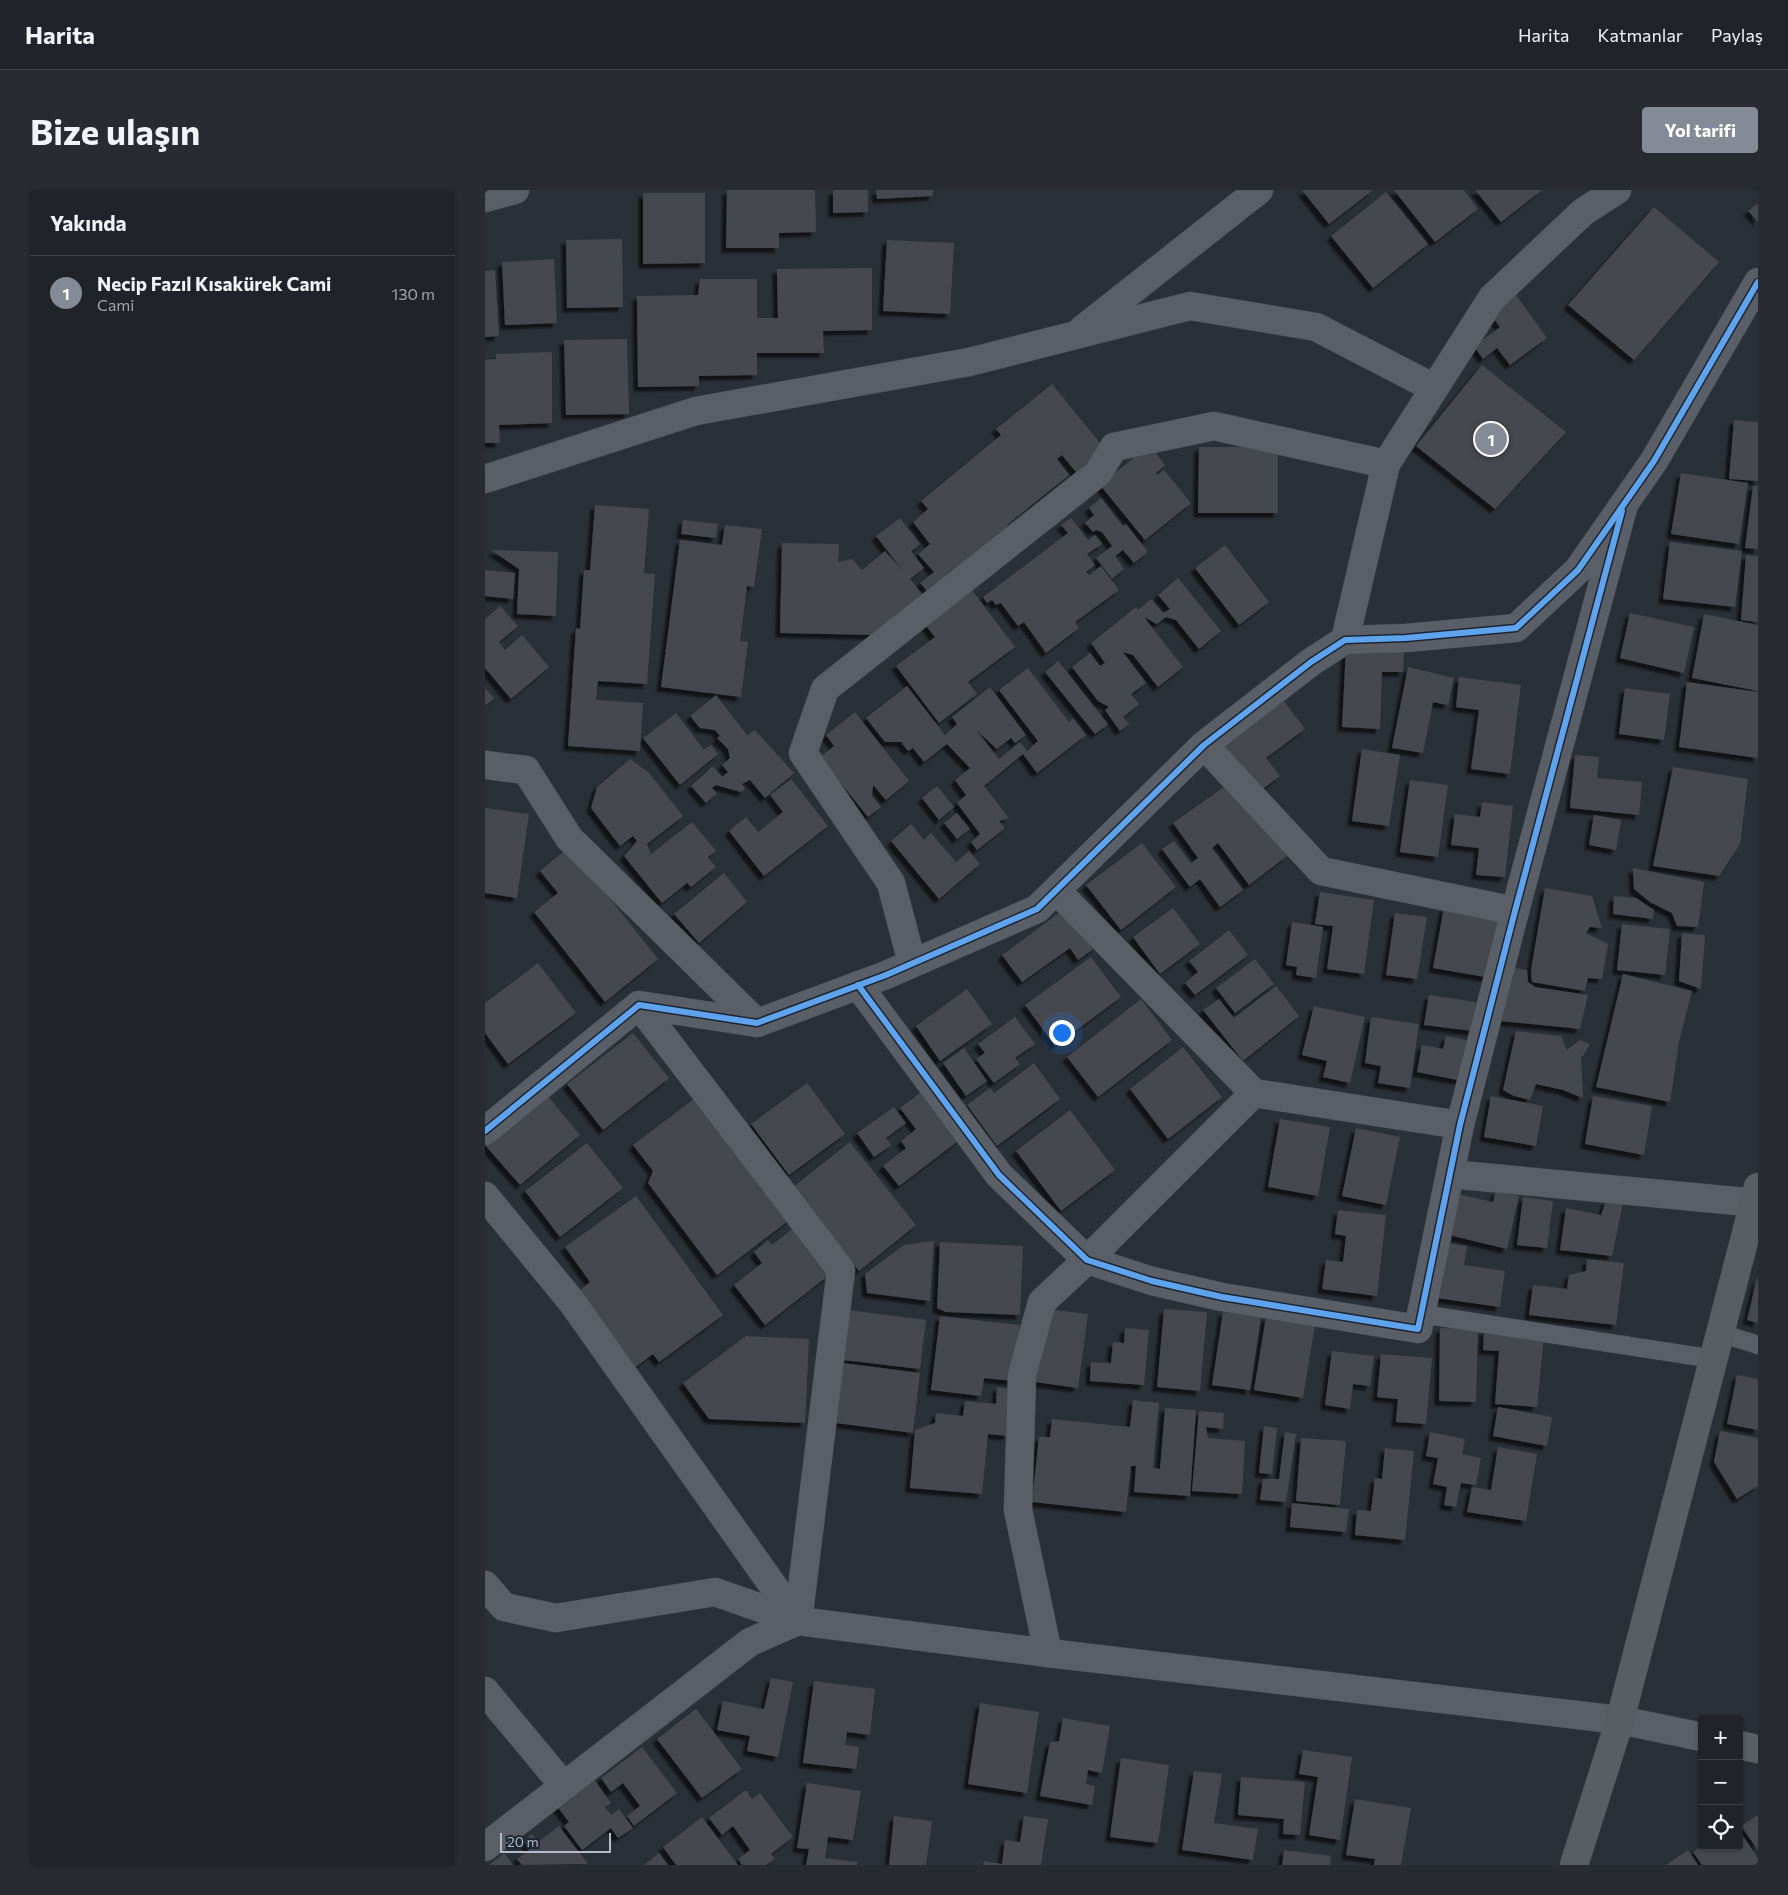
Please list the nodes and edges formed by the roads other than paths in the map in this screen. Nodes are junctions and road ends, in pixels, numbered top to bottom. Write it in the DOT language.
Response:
graph roads {
  1 [pos="515,190"];
  2 [pos="1259,190"];
  3 [pos="1617,190"];
  4 [pos="485,198"];
  5 [pos="1758,282"];
  6 [pos="1076,334"];
  7 [pos="1434,388"];
  8 [pos="1386,464"];
  9 [pos="485,479"];
  10 [pos="1625,501"];
  11 [pos="1345,640"];
  12 [pos="1204,745"];
  13 [pos="485,764"];
  14 [pos="1057,891"];
  15 [pos="1515,911"];
  16 [pos="912,963"];
  17 [pos="859,985"];
  18 [pos="639,1005"];
  19 [pos="757,1023"];
  20 [pos="1254,1093"];
  21 [pos="1460,1125"];
  22 [pos="485,1131"];
  23 [pos="1450,1174"];
  24 [pos="485,1196"];
  25 [pos="1757,1198"];
  26 [pos="1087,1260"];
  27 [pos="1421,1314"];
  28 [pos="1720,1333"];
  29 [pos="1758,1345"];
  30 [pos="1714,1359"];
  31 [pos="486,1590"];
  32 [pos="798,1621"];
  33 [pos="1048,1653"];
  34 [pos="485,1691"];
  35 [pos="1620,1720"];
  36 [pos="1698,1736"];
  37 [pos="1743,1746"];
  38 [pos="1758,1749"];
  39 [pos="564,1786"];
  40 [pos="485,1847"];
  41 [pos="1575,1865"];
  1 -- 4 [label="street"];
  2 -- 6 [label="street"];
  3 -- 7 [label="street"];
  5 -- 10 [label="street"];
  6 -- 7 [label="street"];
  6 -- 9 [label="street"];
  7 -- 8 [label="street"];
  8 -- 11 [label="street"];
  8 -- 16 [label="street"];
  10 -- 11 [label="street"];
  10 -- 15 [label="street"];
  11 -- 12 [label="street"];
  12 -- 14 [label="street"];
  12 -- 15 [label="street"];
  13 -- 19 [label="street"];
  14 -- 16 [label="street"];
  14 -- 20 [label="street"];
  15 -- 21 [label="street"];
  16 -- 17 [label="street"];
  17 -- 19 [label="street"];
  17 -- 26 [label="street"];
  18 -- 19 [label="street"];
  18 -- 22 [label="street"];
  18 -- 32 [label="street"];
  20 -- 21 [label="street"];
  20 -- 26 [label="street"];
  21 -- 23 [label="street"];
  23 -- 25 [label="street"];
  23 -- 27 [label="street"];
  24 -- 32 [label="street"];
  25 -- 28 [label="main road"];
  26 -- 27 [label="street"];
  26 -- 33 [label="street"];
  27 -- 30 [label="lane"];
  28 -- 29 [label="lane"];
  28 -- 30 [label="main road"];
  30 -- 35 [label="main road"];
  31 -- 32 [label="street"];
  32 -- 33 [label="street"];
  32 -- 39 [label="street"];
  33 -- 35 [label="street"];
  34 -- 39 [label="street"];
  35 -- 36 [label="street"];
  35 -- 41 [label="main road"];
  37 -- 38 [label="street"];
  39 -- 40 [label="street"];
}
